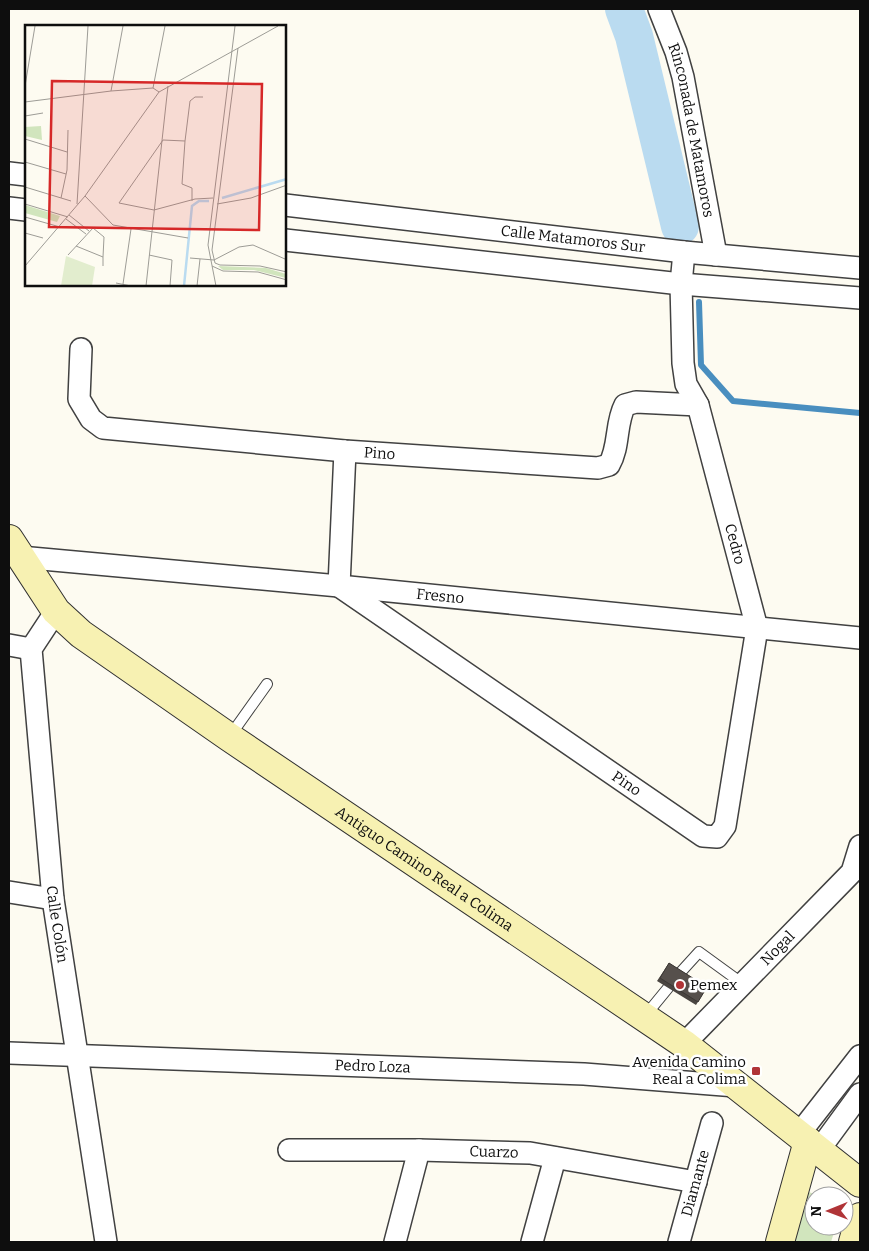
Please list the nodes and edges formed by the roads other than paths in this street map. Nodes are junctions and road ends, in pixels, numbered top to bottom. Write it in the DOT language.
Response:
graph roads {
  1 [pos="659,9"];
  2 [pos="9,173"];
  3 [pos="25,175"];
  4 [pos="286,205"];
  5 [pos="9,208"];
  6 [pos="25,210"];
  7 [pos="286,240"];
  8 [pos="684,252"];
  9 [pos="716,255"];
  10 [pos="860,268"];
  11 [pos="682,284"];
  12 [pos="860,298"];
  13 [pos="81,349"];
  14 [pos="698,406"];
  15 [pos="345,451"];
  16 [pos="14,548"];
  17 [pos="339,586"];
  18 [pos="56,611"];
  19 [pos="757,628"];
  20 [pos="860,638"];
  21 [pos="9,645"];
  22 [pos="31,649"];
  23 [pos="267,684"];
  24 [pos="229,737"];
  25 [pos="717,837"];
  26 [pos="860,846"];
  27 [pos="9,892"];
  28 [pos="53,900"];
  29 [pos="679,974"];
  30 [pos="742,984"];
  31 [pos="668,988"];
  32 [pos="645,1017"];
  33 [pos="684,1044"];
  34 [pos="9,1053"];
  35 [pos="78,1055"];
  36 [pos="860,1056"];
  37 [pos="736,1086"];
  38 [pos="860,1094"];
  39 [pos="712,1123"];
  40 [pos="809,1142"];
  41 [pos="289,1150"];
  42 [pos="420,1150"];
  43 [pos="554,1158"];
  44 [pos="696,1182"];
  45 [pos="860,1183"];
  46 [pos="860,1217"];
  47 [pos="106,1242"];
  48 [pos="395,1242"];
  49 [pos="532,1242"];
  50 [pos="680,1242"];
  51 [pos="780,1242"];
  52 [pos="853,1242"];
  1 -- 9 [label="street, Rinconada de Matamoros"];
  2 -- 3 [label="street"];
  4 -- 8 [label="street, Calle Matamoros Sur"];
  5 -- 6 [label="street"];
  7 -- 11 [label="street, Calle Matamoros Sur"];
  8 -- 9 [label="street, Calle Matamoros Sur"];
  8 -- 11 [label="street, Cedro"];
  9 -- 10 [label="street, Calle Matamoros Sur"];
  11 -- 12 [label="street, Calle Matamoros Sur"];
  11 -- 14 [label="street, Cedro"];
  13 -- 15 [label="street, Pino"];
  14 -- 15 [label="street, Pino"];
  14 -- 19 [label="street, Cedro"];
  15 -- 17 [label="street"];
  16 -- 17 [label="street, Fresno"];
  16 -- 18 [label="main road, Antiguo Camino Real a Colima"];
  17 -- 19 [label="street, Fresno"];
  17 -- 25 [label="street, Pino"];
  18 -- 22 [label="street"];
  18 -- 24 [label="main road, Antiguo Camino Real a Colima"];
  19 -- 20 [label="street, Fresno"];
  19 -- 25 [label="street, Cedro"];
  21 -- 22 [label="street"];
  22 -- 28 [label="street, Calle Colón"];
  23 -- 24 [label="lane"];
  24 -- 32 [label="main road, Antiguo Camino Real a Colima"];
  26 -- 30 [label="street, Nogal"];
  27 -- 28 [label="street"];
  28 -- 35 [label="street, Calle Colón"];
  29 -- 30 [label="lane"];
  30 -- 33 [label="street, Nogal"];
  31 -- 32 [label="lane"];
  32 -- 33 [label="main road, Antiguo Camino Real a Colima"];
  33 -- 37 [label="main road, Antiguo Camino Real a Colima"];
  34 -- 35 [label="street, Pedro Loza"];
  35 -- 37 [label="street, Pedro Loza"];
  35 -- 47 [label="street, Calle Colón"];
  36 -- 40 [label="street"];
  37 -- 40 [label="main road, Antiguo Camino Real a Colima"];
  38 -- 40 [label="street"];
  39 -- 44 [label="street, Diamante"];
  40 -- 45 [label="main road, Antiguo Camino Real a Colima"];
  40 -- 51 [label="main road"];
  41 -- 42 [label="street, Cuarzo"];
  42 -- 43 [label="street, Cuarzo"];
  42 -- 48 [label="street"];
  43 -- 44 [label="street, Cuarzo"];
  43 -- 49 [label="street"];
  44 -- 50 [label="street, Diamante"];
  46 -- 52 [label="main road"];
}
